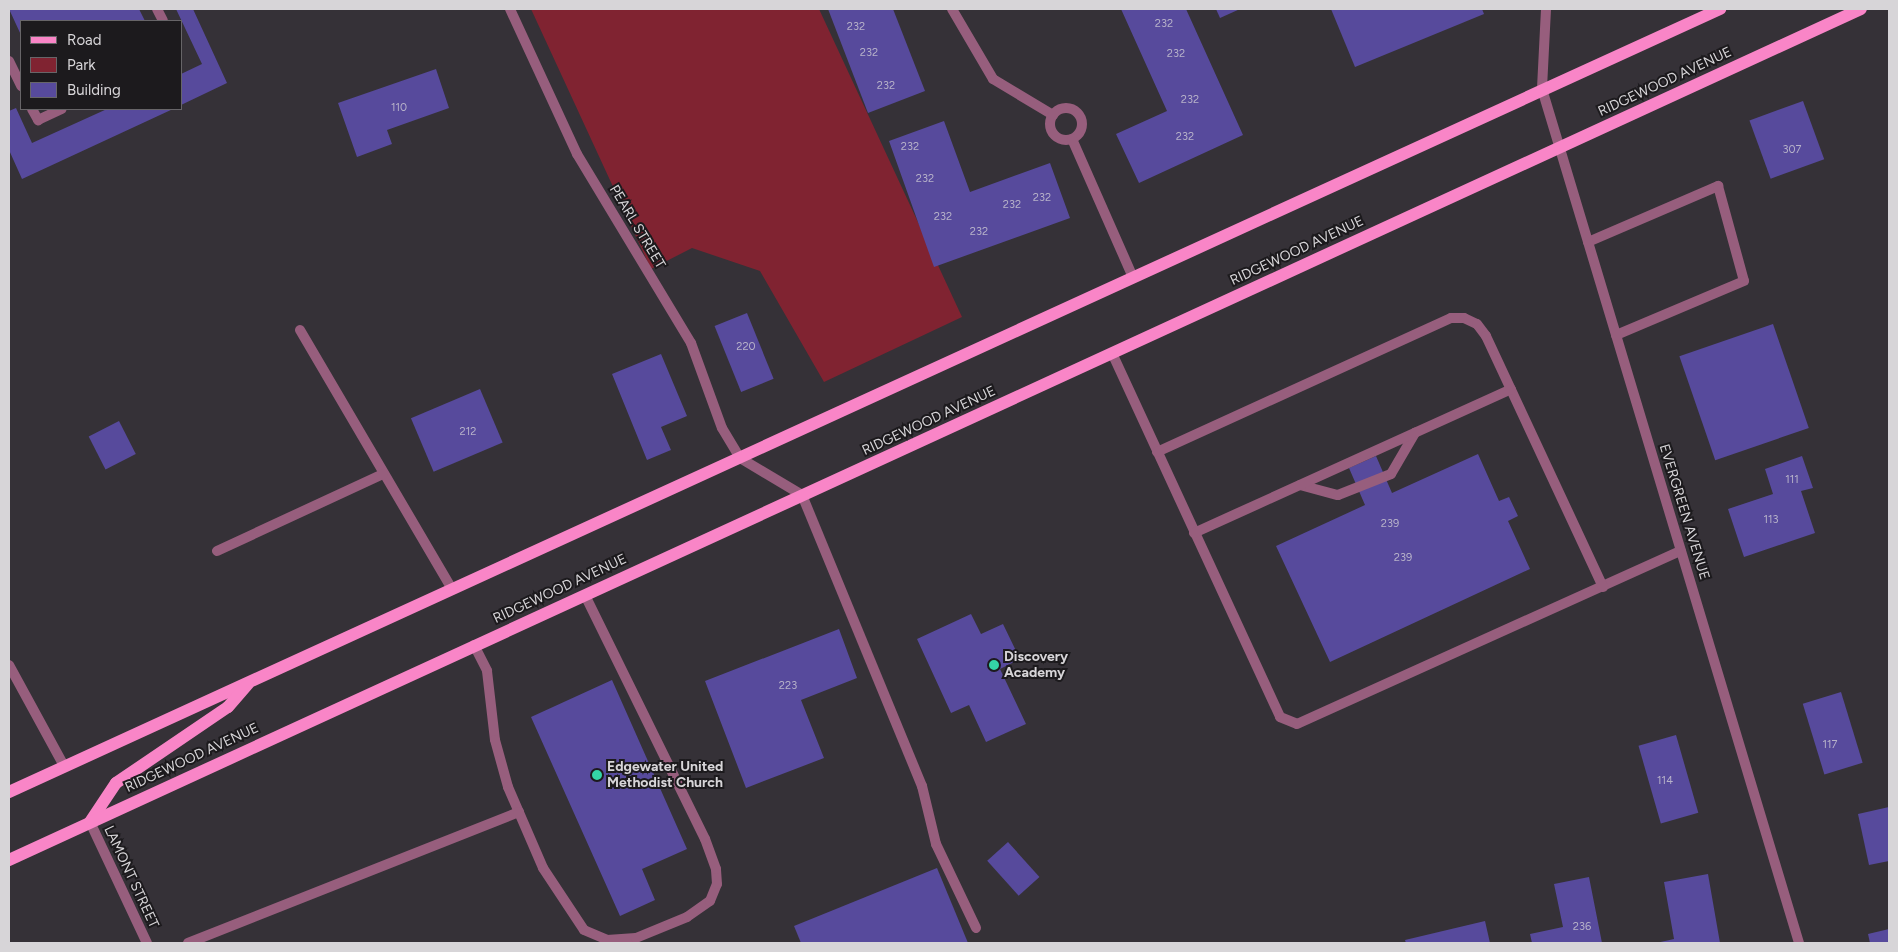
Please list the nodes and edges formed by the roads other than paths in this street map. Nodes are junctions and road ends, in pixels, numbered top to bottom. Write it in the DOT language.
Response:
graph roads {
  1 [pos="510,9"];
  2 [pos="952,9"];
  3 [pos="1546,9"];
  4 [pos="1720,9"];
  5 [pos="1861,9"];
  6 [pos="9,62"];
  7 [pos="20,84"];
  8 [pos="1542,89"];
  9 [pos="33,110"];
  10 [pos="60,110"];
  11 [pos="1053,114"];
  12 [pos="1072,139"];
  13 [pos="1559,147"];
  14 [pos="1588,242"];
  15 [pos="1133,278"];
  16 [pos="300,330"];
  17 [pos="1616,335"];
  18 [pos="1112,353"];
  19 [pos="1511,389"];
  20 [pos="1415,432"];
  21 [pos="1158,452"];
  22 [pos="740,458"];
  23 [pos="383,474"];
  24 [pos="1300,485"];
  25 [pos="802,495"];
  26 [pos="1194,532"];
  27 [pos="217,550"];
  28 [pos="1681,551"];
  29 [pos="1603,587"];
  30 [pos="452,589"];
  31 [pos="584,595"];
  32 [pos="474,645"];
  33 [pos="9,665"];
  34 [pos="252,681"];
  35 [pos="64,766"];
  36 [pos="9,792"];
  37 [pos="519,812"];
  38 [pos="90,822"];
  39 [pos="9,860"];
  40 [pos="976,928"];
  41 [pos="147,943"];
  42 [pos="188,943"];
  43 [pos="1799,943"];
  1 -- 22 [label="street, PEARL STREET"];
  2 -- 11 [label="street"];
  3 -- 8 [label="street, EVERGREEN AVENUE"];
  4 -- 8 [label="main road"];
  5 -- 13 [label="main road, RIDGEWOOD AVENUE"];
  6 -- 7 [label="street"];
  8 -- 13 [label="street, EVERGREEN AVENUE"];
  8 -- 15 [label="main road"];
  9 -- 10 [label="street"];
  11 -- 12 [label="street"];
  11 -- 12 [label="street"];
  12 -- 15 [label="street"];
  13 -- 14 [label="street, EVERGREEN AVENUE"];
  13 -- 18 [label="main road, RIDGEWOOD AVENUE"];
  14 -- 17 [label="street, EVERGREEN AVENUE"];
  14 -- 17 [label="street"];
  15 -- 22 [label="main road"];
  16 -- 23 [label="street"];
  17 -- 28 [label="street, EVERGREEN AVENUE"];
  18 -- 21 [label="street"];
  18 -- 25 [label="main road, RIDGEWOOD AVENUE"];
  19 -- 20 [label="street"];
  19 -- 21 [label="street"];
  19 -- 29 [label="street"];
  20 -- 24 [label="street"];
  20 -- 24 [label="street"];
  21 -- 26 [label="street"];
  22 -- 25 [label="street"];
  22 -- 30 [label="main road"];
  23 -- 27 [label="street"];
  23 -- 30 [label="street"];
  24 -- 26 [label="street"];
  25 -- 31 [label="main road, RIDGEWOOD AVENUE"];
  25 -- 40 [label="street"];
  26 -- 29 [label="street"];
  28 -- 29 [label="street"];
  28 -- 43 [label="street, EVERGREEN AVENUE"];
  30 -- 34 [label="main road"];
  31 -- 32 [label="main road, RIDGEWOOD AVENUE"];
  31 -- 37 [label="street"];
  32 -- 37 [label="street"];
  32 -- 38 [label="main road, RIDGEWOOD AVENUE"];
  33 -- 35 [label="street"];
  34 -- 35 [label="main road"];
  34 -- 38 [label="main road"];
  35 -- 36 [label="main road"];
  37 -- 42 [label="street"];
  38 -- 39 [label="main road, RIDGEWOOD AVENUE"];
  38 -- 41 [label="street, LAMONT STREET"];
}
